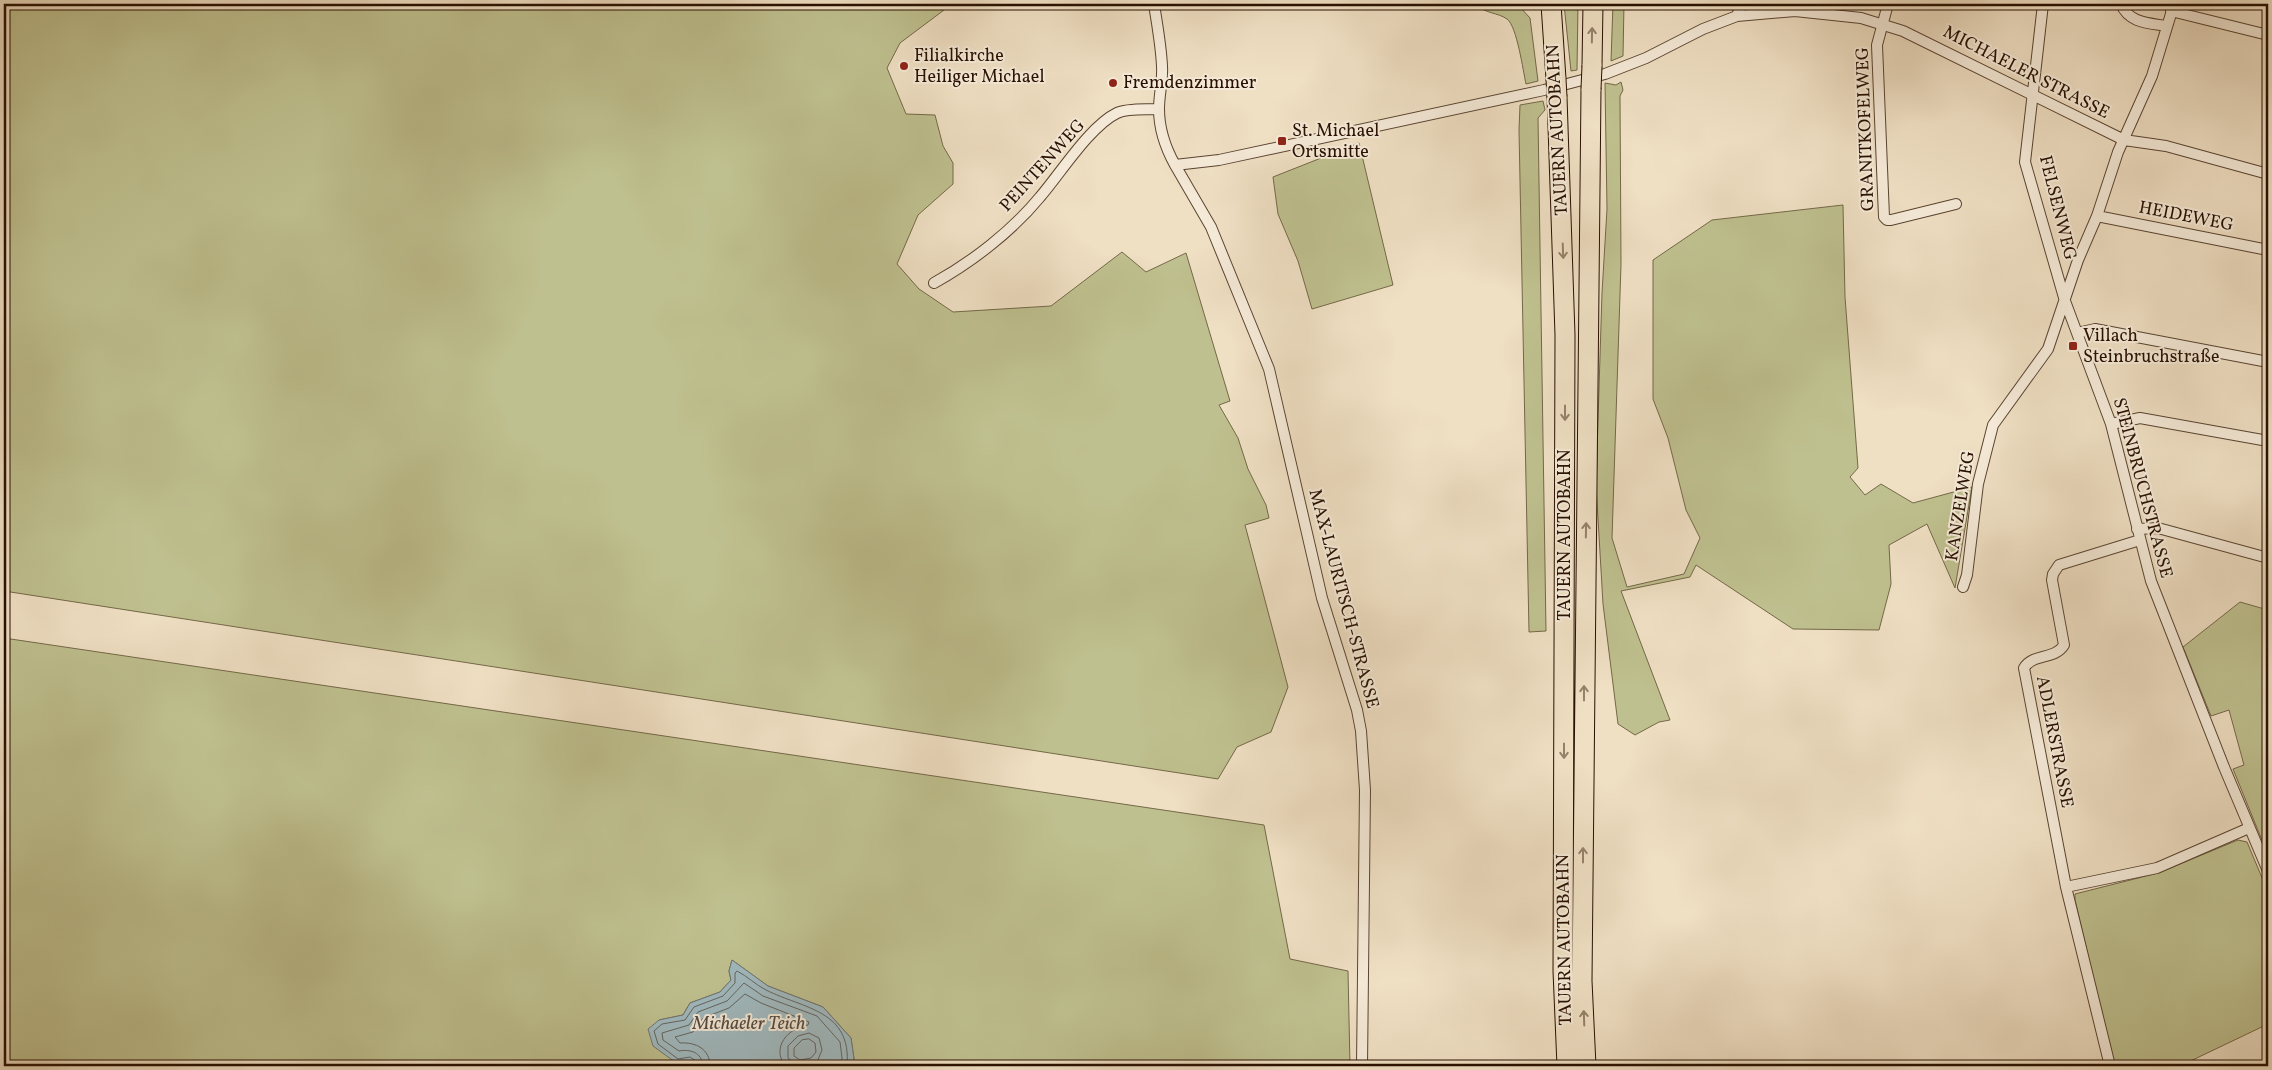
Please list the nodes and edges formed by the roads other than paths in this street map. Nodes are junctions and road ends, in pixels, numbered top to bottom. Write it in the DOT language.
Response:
graph roads {
  1 [pos="1154,4"];
  2 [pos="1551,4"];
  3 [pos="1593,4"];
  4 [pos="1741,4"];
  5 [pos="1888,4"];
  6 [pos="2043,4"];
  7 [pos="2121,4"];
  8 [pos="2172,7"];
  9 [pos="1737,16"];
  10 [pos="1883,25"];
  11 [pos="2166,26"];
  12 [pos="2268,35"];
  13 [pos="2032,94"];
  14 [pos="1159,109"];
  15 [pos="2124,140"];
  16 [pos="1175,165"];
  17 [pos="2268,174"];
  18 [pos="1956,204"];
  19 [pos="2097,216"];
  20 [pos="2268,250"];
  21 [pos="934,283"];
  22 [pos="2065,301"];
  23 [pos="2076,333"];
  24 [pos="2268,362"];
  25 [pos="2111,424"];
  26 [pos="2268,441"];
  27 [pos="2137,529"];
  28 [pos="2140,540"];
  29 [pos="2268,558"];
  30 [pos="1963,587"];
  31 [pos="2249,828"];
  32 [pos="2268,871"];
  33 [pos="2066,887"];
  34 [pos="1362,1066"];
  35 [pos="1567,1066"];
  36 [pos="1586,1066"];
  37 [pos="2110,1066"];
  1 -- 14 [label="street"];
  2 -- 35 [label="highway, TAUERN AUTOBAHN, one-way"];
  36 -- 3 [label="highway, TAUERN AUTOBAHN, one-way, bridge"];
  4 -- 9 [label="street"];
  5 -- 10 [label="street"];
  6 -- 13 [label="street, FELSENWEG"];
  7 -- 11 [label="street"];
  8 -- 11 [label="street"];
  8 -- 12 [label="street"];
  9 -- 10 [label="street, MICHAELER STRASSE"];
  9 -- 16 [label="street, MICHAELER STRASSE"];
  10 -- 13 [label="street, MICHAELER STRASSE"];
  10 -- 18 [label="street, GRANITKOFELWEG"];
  11 -- 15 [label="street"];
  13 -- 15 [label="street, MICHAELER STRASSE"];
  13 -- 22 [label="street, FELSENWEG"];
  14 -- 16 [label="street"];
  14 -- 21 [label="street, PEINTENWEG"];
  15 -- 17 [label="street, MICHAELER STRASSE"];
  15 -- 19 [label="street"];
  16 -- 34 [label="street, MAX-LAURITSCH-STRASSE"];
  19 -- 20 [label="street, HEIDEWEG"];
  19 -- 22 [label="street"];
  22 -- 23 [label="street, STEINBRUCHSTRASSE"];
  22 -- 30 [label="street, KANZELWEG"];
  23 -- 24 [label="street"];
  23 -- 25 [label="street, STEINBRUCHSTRASSE"];
  25 -- 26 [label="street"];
  25 -- 27 [label="street, STEINBRUCHSTRASSE"];
  27 -- 28 [label="street, STEINBRUCHSTRASSE"];
  27 -- 29 [label="street"];
  28 -- 31 [label="street, STEINBRUCHSTRASSE"];
  28 -- 33 [label="street, ADLERSTRASSE"];
  31 -- 32 [label="street, STEINBRUCHSTRASSE"];
  31 -- 33 [label="street"];
  33 -- 37 [label="street, ADLERSTRASSE"];
}
